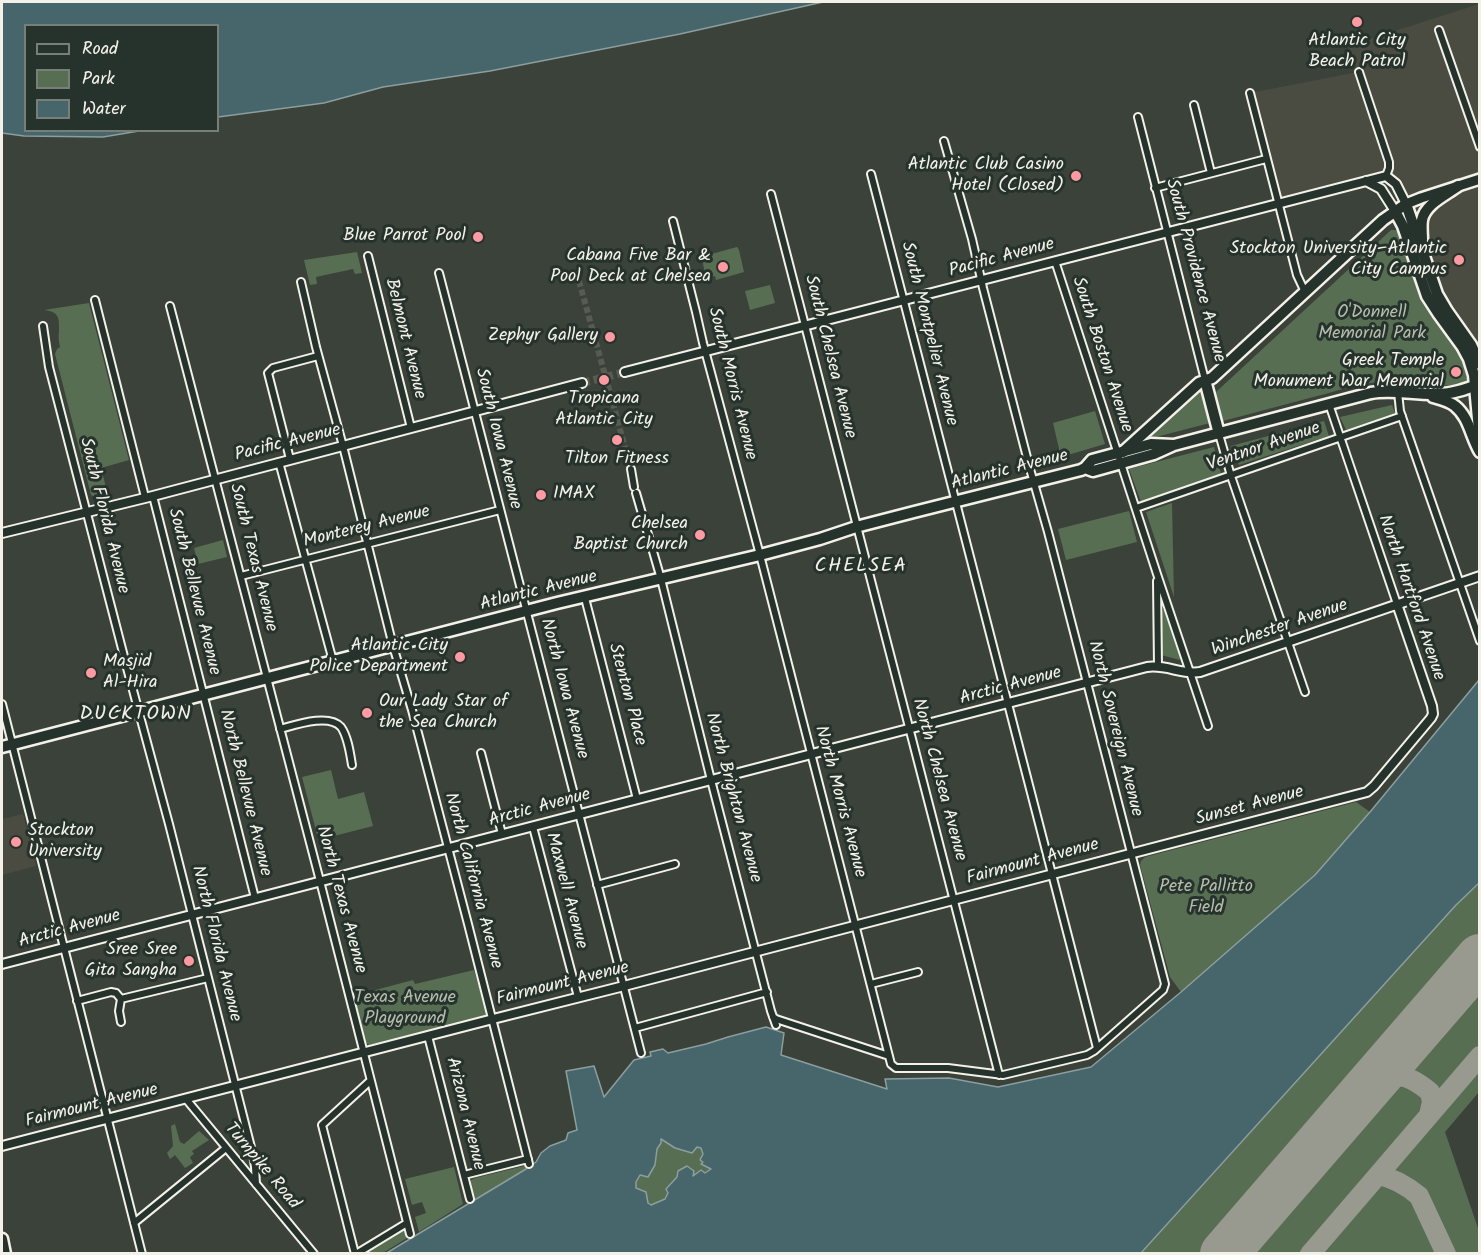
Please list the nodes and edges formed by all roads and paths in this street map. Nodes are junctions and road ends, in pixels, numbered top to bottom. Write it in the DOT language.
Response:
graph roads {
  1 [pos="1439,30"];
  2 [pos="1359,72"];
  3 [pos="1250,93"];
  4 [pos="1194,105"];
  5 [pos="1138,117"];
  6 [pos="944,141"];
  7 [pos="1479,147"];
  8 [pos="1266,159"];
  9 [pos="1211,173"];
  10 [pos="871,174"];
  11 [pos="1386,176"];
  12 [pos="1479,179"];
  13 [pos="1365,180"];
  14 [pos="1458,186"];
  15 [pos="1155,188"];
  16 [pos="771,194"];
  17 [pos="1279,203"];
  18 [pos="1406,204"];
  19 [pos="1395,211"];
  20 [pos="673,221"];
  21 [pos="1167,232"];
  22 [pos="1422,250"];
  23 [pos="368,256"];
  24 [pos="1055,261"];
  25 [pos="439,273"];
  26 [pos="982,280"];
  27 [pos="301,282"];
  28 [pos="1305,292"];
  29 [pos="95,300"];
  30 [pos="903,300"];
  31 [pos="170,306"];
  32 [pos="43,326"];
  33 [pos="804,326"];
  34 [pos="705,351"];
  35 [pos="318,356"];
  36 [pos="1479,361"];
  37 [pos="625,372"];
  38 [pos="1205,380"];
  39 [pos="582,383"];
  40 [pos="1477,384"];
  41 [pos="1398,392"];
  42 [pos="1424,394"];
  43 [pos="1329,404"];
  44 [pos="474,412"];
  45 [pos="1402,416"];
  46 [pos="411,428"];
  47 [pos="1219,434"];
  48 [pos="1339,438"];
  49 [pos="1479,441"];
  50 [pos="343,446"];
  51 [pos="1479,452"];
  52 [pos="1120,457"];
  53 [pos="290,459"];
  54 [pos="279,462"];
  55 [pos="631,469"];
  56 [pos="1231,476"];
  57 [pos="215,478"];
  58 [pos="1034,481"];
  59 [pos="149,496"];
  60 [pos="956,501"];
  61 [pos="1136,508"];
  62 [pos="500,510"];
  63 [pos="87,512"];
  64 [pos="856,527"];
  65 [pos="2,533"];
  66 [pos="368,543"];
  67 [pos="760,555"];
  68 [pos="306,560"];
  69 [pos="1157,574"];
  70 [pos="241,576"];
  71 [pos="1479,576"];
  72 [pos="661,579"];
  73 [pos="1460,583"];
  74 [pos="585,598"];
  75 [pos="1397,604"];
  76 [pos="527,612"];
  77 [pos="1479,641"];
  78 [pos="1288,642"];
  79 [pos="393,646"];
  80 [pos="333,661"];
  81 [pos="1158,666"];
  82 [pos="1190,673"];
  83 [pos="267,679"];
  84 [pos="1087,682"];
  85 [pos="1305,692"];
  86 [pos="203,695"];
  87 [pos="1008,703"];
  88 [pos="2,704"];
  89 [pos="139,712"];
  90 [pos="1208,726"];
  91 [pos="910,728"];
  92 [pos="280,729"];
  93 [pos="7,746"];
  94 [pos="481,753"];
  95 [pos="811,754"];
  96 [pos="352,765"];
  97 [pos="711,780"];
  98 [pos="1374,786"];
  99 [pos="637,799"];
  100 [pos="579,815"];
  101 [pos="533,827"];
  102 [pos="502,834"];
  103 [pos="448,849"];
  104 [pos="1131,853"];
  105 [pos="675,864"];
  106 [pos="1052,874"];
  107 [pos="320,881"];
  108 [pos="597,885"];
  109 [pos="255,898"];
  110 [pos="954,899"];
  111 [pos="192,914"];
  112 [pos="856,925"];
  113 [pos="63,947"];
  114 [pos="756,951"];
  115 [pos="2,964"];
  116 [pos="918,972"];
  117 [pos="208,978"];
  118 [pos="871,984"];
  119 [pos="624,986"];
  120 [pos="767,992"];
  121 [pos="578,997"];
  122 [pos="121,999"];
  123 [pos="77,1001"];
  124 [pos="773,1016"];
  125 [pos="492,1018"];
  126 [pos="121,1022"];
  127 [pos="776,1025"];
  128 [pos="635,1028"];
  129 [pos="428,1036"];
  130 [pos="1097,1048"];
  131 [pos="363,1052"];
  132 [pos="641,1053"];
  133 [pos="889,1056"];
  134 [pos="999,1075"];
  135 [pos="370,1081"];
  136 [pos="235,1086"];
  137 [pos="186,1099"];
  138 [pos="107,1119"];
  139 [pos="2,1146"];
  140 [pos="226,1148"];
  141 [pos="464,1175"];
  142 [pos="256,1184"];
  143 [pos="470,1199"];
  144 [pos="134,1223"];
  145 [pos="407,1223"];
  146 [pos="410,1234"];
  147 [pos="2,1239"];
  148 [pos="5,1254"];
  149 [pos="142,1254"];
  150 [pos="314,1254"];
  151 [pos="356,1254"];
  1 -- 7 [label="street"];
  2 -- 11 [label="street"];
  3 -- 8 [label="street"];
  4 -- 9 [label="street"];
  5 -- 15 [label="street, South Providence Avenue"];
  6 -- 26 [label="street, North Sovereign Avenue"];
  8 -- 9 [label="street"];
  8 -- 17 [label="street"];
  9 -- 15 [label="street"];
  10 -- 30 [label="street, South Montpelier Avenue"];
  11 -- 13 [label="street, Pacific Avenue"];
  11 -- 18 [label="street"];
  12 -- 14 [label="main road, Atlantic Avenue"];
  13 -- 17 [label="street, Pacific Avenue"];
  13 -- 19 [label="street"];
  14 -- 18 [label="main road, Atlantic Avenue"];
  14 -- 22 [label="main road"];
  15 -- 21 [label="street, South Providence Avenue"];
  16 -- 33 [label="street, South Chelsea Avenue"];
  17 -- 21 [label="street, Pacific Avenue"];
  17 -- 28 [label="street"];
  18 -- 19 [label="main road, Atlantic Avenue"];
  18 -- 22 [label="main road"];
  19 -- 28 [label="main road, Atlantic Avenue"];
  19 -- 40 [label="main road"];
  20 -- 34 [label="street, South Morris Avenue"];
  21 -- 24 [label="street, Pacific Avenue"];
  21 -- 38 [label="street, South Providence Avenue"];
  22 -- 36 [label="main road"];
  23 -- 46 [label="street, Belmont Avenue"];
  24 -- 26 [label="street, Pacific Avenue"];
  24 -- 52 [label="street, South Boston Avenue"];
  25 -- 44 [label="street, South Iowa Avenue"];
  26 -- 30 [label="street, Pacific Avenue"];
  26 -- 58 [label="street, North Sovereign Avenue"];
  27 -- 35 [label="street, North California Avenue"];
  28 -- 38 [label="main road, Atlantic Avenue"];
  29 -- 59 [label="street, South Bellevue Avenue"];
  30 -- 33 [label="street, Pacific Avenue"];
  30 -- 60 [label="street, South Montpelier Avenue"];
  31 -- 57 [label="street, South Texas Avenue"];
  32 -- 63 [label="street, South Florida Avenue"];
  33 -- 34 [label="street, Pacific Avenue"];
  33 -- 64 [label="street, South Chelsea Avenue"];
  34 -- 37 [label="street, Pacific Avenue"];
  34 -- 67 [label="street, South Morris Avenue"];
  35 -- 50 [label="street, North California Avenue"];
  35 -- 53 [label="street"];
  38 -- 47 [label="main road, South Providence Avenue"];
  38 -- 52 [label="main road, Atlantic Avenue"];
  39 -- 44 [label="street, Pacific Avenue"];
  40 -- 42 [label="main road"];
  40 -- 49 [label="main road"];
  41 -- 42 [label="main road"];
  41 -- 43 [label="main road"];
  41 -- 45 [label="street"];
  42 -- 51 [label="main road"];
  43 -- 47 [label="main road"];
  43 -- 48 [label="street, North Hartford Avenue"];
  44 -- 46 [label="street, Pacific Avenue"];
  44 -- 62 [label="street, South Iowa Avenue"];
  45 -- 48 [label="street, Ventnor Avenue"];
  45 -- 73 [label="street"];
  46 -- 50 [label="street, Pacific Avenue"];
  47 -- 52 [label="main road"];
  47 -- 56 [label="street"];
  48 -- 56 [label="street, Ventnor Avenue"];
  48 -- 75 [label="street, North Hartford Avenue"];
  50 -- 53 [label="street, Pacific Avenue"];
  50 -- 66 [label="street, North California Avenue"];
  52 -- 58 [label="main road, Atlantic Avenue"];
  52 -- 61 [label="street, South Boston Avenue"];
  53 -- 54 [label="street, Pacific Avenue"];
  54 -- 57 [label="street, Pacific Avenue"];
  54 -- 68 [label="street"];
  55 -- 72 [label="street, North Brighton Avenue"];
  56 -- 61 [label="street, Ventnor Avenue"];
  56 -- 78 [label="street"];
  57 -- 59 [label="street, Pacific Avenue"];
  57 -- 70 [label="street, South Texas Avenue"];
  58 -- 60 [label="main road, Atlantic Avenue"];
  58 -- 84 [label="street, North Sovereign Avenue"];
  59 -- 63 [label="street, Pacific Avenue"];
  59 -- 86 [label="street, South Bellevue Avenue"];
  60 -- 64 [label="main road, Atlantic Avenue"];
  60 -- 87 [label="street, South Montpelier Avenue"];
  61 -- 69 [label="street, South Boston Avenue"];
  62 -- 66 [label="street, Monterey Avenue"];
  62 -- 76 [label="street, South Iowa Avenue"];
  63 -- 65 [label="street, Pacific Avenue"];
  63 -- 89 [label="street, South Florida Avenue"];
  64 -- 67 [label="main road, Atlantic Avenue"];
  64 -- 91 [label="street, North Chelsea Avenue"];
  66 -- 68 [label="street, Monterey Avenue"];
  66 -- 79 [label="street, North California Avenue"];
  67 -- 72 [label="main road, Atlantic Avenue"];
  67 -- 95 [label="street, North Morris Avenue"];
  68 -- 70 [label="street, Monterey Avenue"];
  68 -- 80 [label="street"];
  69 -- 81 [label="street"];
  69 -- 82 [label="street, South Boston Avenue"];
  70 -- 83 [label="street, South Texas Avenue"];
  71 -- 73 [label="street, Winchester Avenue"];
  72 -- 74 [label="main road, Atlantic Avenue"];
  72 -- 97 [label="street, North Brighton Avenue"];
  73 -- 75 [label="street, Winchester Avenue"];
  73 -- 77 [label="street"];
  74 -- 76 [label="main road, Atlantic Avenue"];
  74 -- 99 [label="street, Stenton Place"];
  75 -- 78 [label="street, Winchester Avenue"];
  75 -- 98 [label="street, North Hartford Avenue"];
  76 -- 79 [label="main road, Atlantic Avenue"];
  76 -- 100 [label="street, North Iowa Avenue"];
  78 -- 82 [label="street, Winchester Avenue"];
  78 -- 85 [label="street"];
  79 -- 80 [label="main road, Atlantic Avenue"];
  79 -- 103 [label="street, North California Avenue"];
  80 -- 83 [label="main road, Atlantic Avenue"];
  81 -- 82 [label="street, Winchester Avenue"];
  81 -- 84 [label="street, Winchester Avenue"];
  82 -- 90 [label="street, South Boston Avenue"];
  83 -- 86 [label="main road, Atlantic Avenue"];
  83 -- 92 [label="street, North Texas Avenue"];
  84 -- 87 [label="street, Arctic Avenue"];
  84 -- 104 [label="street, North Sovereign Avenue"];
  86 -- 89 [label="main road, Atlantic Avenue"];
  86 -- 109 [label="street, North Bellevue Avenue"];
  87 -- 91 [label="street, Arctic Avenue"];
  87 -- 106 [label="street, South Montpelier Avenue"];
  88 -- 93 [label="street"];
  89 -- 93 [label="main road, Atlantic Avenue"];
  89 -- 111 [label="street, North Florida Avenue"];
  91 -- 95 [label="street, Arctic Avenue"];
  91 -- 110 [label="street, North Chelsea Avenue"];
  92 -- 96 [label="street"];
  92 -- 107 [label="street, North Texas Avenue"];
  93 -- 113 [label="street"];
  94 -- 102 [label="street"];
  95 -- 97 [label="street, Arctic Avenue"];
  95 -- 112 [label="street, North Morris Avenue"];
  97 -- 99 [label="street, Arctic Avenue"];
  97 -- 114 [label="street, North Brighton Avenue"];
  98 -- 104 [label="street, Sunset Avenue"];
  99 -- 100 [label="street, Arctic Avenue"];
  100 -- 101 [label="street, Arctic Avenue"];
  100 -- 108 [label="street, North Iowa Avenue"];
  101 -- 102 [label="street, Arctic Avenue"];
  101 -- 121 [label="street, Maxwell Avenue"];
  102 -- 103 [label="street, Arctic Avenue"];
  103 -- 107 [label="street, Arctic Avenue"];
  103 -- 125 [label="street, North California Avenue"];
  104 -- 106 [label="street, Fairmount Avenue"];
  104 -- 130 [label="street, North Sovereign Avenue"];
  105 -- 108 [label="street"];
  106 -- 110 [label="street, Fairmount Avenue"];
  106 -- 130 [label="street, South Montpelier Avenue"];
  107 -- 109 [label="street, Arctic Avenue"];
  107 -- 131 [label="street, North Texas Avenue"];
  108 -- 119 [label="street, North Iowa Avenue"];
  109 -- 111 [label="street, Arctic Avenue"];
  110 -- 112 [label="street, Fairmount Avenue"];
  110 -- 134 [label="street, North Chelsea Avenue"];
  111 -- 113 [label="street, Arctic Avenue"];
  111 -- 117 [label="street, North Florida Avenue"];
  112 -- 114 [label="street, Fairmount Avenue"];
  112 -- 118 [label="street, North Morris Avenue"];
  113 -- 115 [label="street, Arctic Avenue"];
  113 -- 123 [label="street"];
  114 -- 119 [label="street, Fairmount Avenue"];
  114 -- 120 [label="street, North Brighton Avenue"];
  116 -- 118 [label="street"];
  117 -- 122 [label="street"];
  117 -- 136 [label="street, North Florida Avenue"];
  118 -- 133 [label="street, North Morris Avenue"];
  119 -- 121 [label="street, Fairmount Avenue"];
  119 -- 128 [label="street, North Iowa Avenue"];
  120 -- 124 [label="street, North Brighton Avenue"];
  120 -- 128 [label="street"];
  121 -- 125 [label="street, Fairmount Avenue"];
  122 -- 123 [label="street"];
  122 -- 126 [label="street"];
  123 -- 138 [label="street"];
  124 -- 127 [label="street, North Brighton Avenue"];
  124 -- 133 [label="street"];
  125 -- 129 [label="street, Fairmount Avenue"];
  125 -- 141 [label="street, North California Avenue"];
  128 -- 132 [label="street, North Iowa Avenue"];
  129 -- 131 [label="street, Fairmount Avenue"];
  129 -- 141 [label="street, Arizona Avenue"];
  130 -- 134 [label="street"];
  131 -- 135 [label="street, North Texas Avenue"];
  131 -- 136 [label="street, Fairmount Avenue"];
  133 -- 134 [label="street"];
  135 -- 145 [label="street, North Texas Avenue"];
  135 -- 151 [label="street"];
  136 -- 137 [label="street, Fairmount Avenue"];
  136 -- 142 [label="street, North Florida Avenue"];
  137 -- 138 [label="street, Fairmount Avenue"];
  137 -- 140 [label="street, Turnpike Road"];
  138 -- 139 [label="street, Fairmount Avenue"];
  138 -- 144 [label="street"];
  140 -- 142 [label="street, Turnpike Road"];
  140 -- 144 [label="street"];
  141 -- 143 [label="street, Arizona Avenue"];
  142 -- 150 [label="street, Turnpike Road"];
  144 -- 149 [label="street"];
  145 -- 146 [label="street, North Texas Avenue"];
  145 -- 151 [label="street"];
  147 -- 148 [label="main road"];
}
